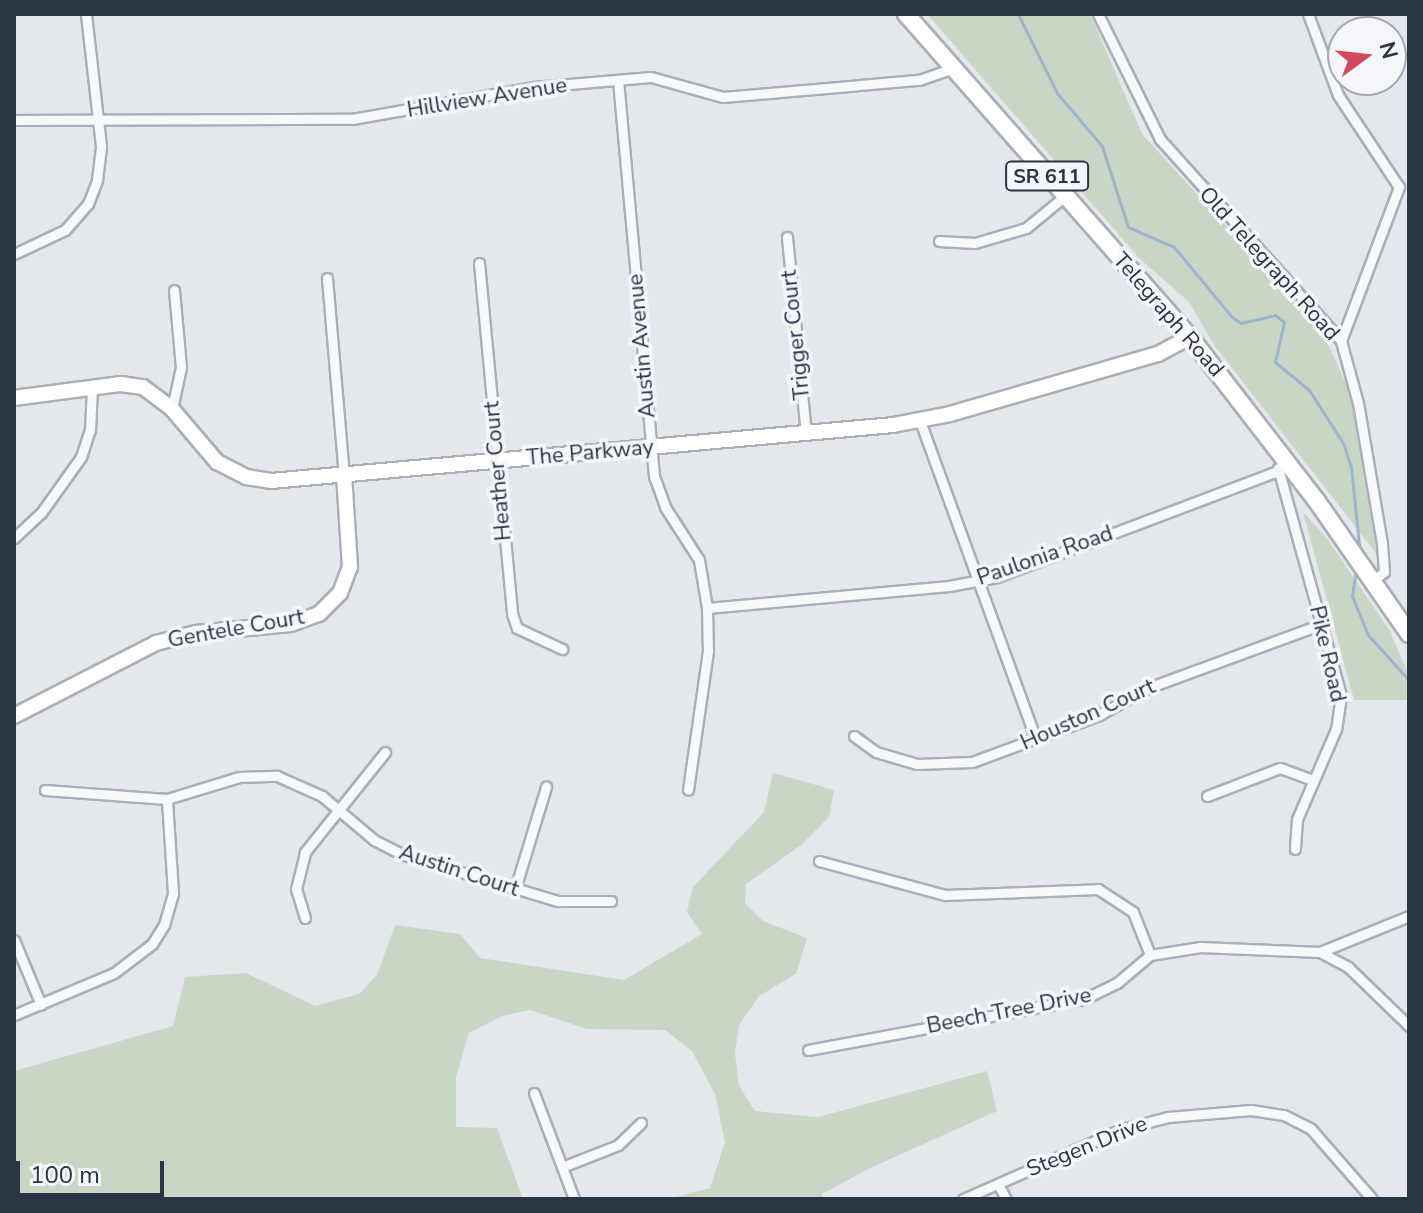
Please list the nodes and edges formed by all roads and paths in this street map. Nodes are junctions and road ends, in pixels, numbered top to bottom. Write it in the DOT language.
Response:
graph roads {
  1 [pos="86,14"];
  2 [pos="906,14"];
  3 [pos="1098,14"];
  4 [pos="1308,14"];
  5 [pos="953,68"];
  6 [pos="618,80"];
  7 [pos="14,120"];
  8 [pos="98,120"];
  9 [pos="1409,182"];
  10 [pos="1399,187"];
  11 [pos="1065,196"];
  12 [pos="787,237"];
  13 [pos="939,241"];
  14 [pos="14,254"];
  15 [pos="479,263"];
  16 [pos="327,278"];
  17 [pos="174,290"];
  18 [pos="1190,337"];
  19 [pos="1341,341"];
  20 [pos="92,388"];
  21 [pos="14,398"];
  22 [pos="172,409"];
  23 [pos="920,421"];
  24 [pos="806,433"];
  25 [pos="651,447"];
  26 [pos="497,461"];
  27 [pos="1279,464"];
  28 [pos="344,475"];
  29 [pos="14,538"];
  30 [pos="977,581"];
  31 [pos="1372,581"];
  32 [pos="707,608"];
  33 [pos="1322,624"];
  34 [pos="1409,634"];
  35 [pos="562,649"];
  36 [pos="14,716"];
  37 [pos="854,736"];
  38 [pos="1036,739"];
  39 [pos="385,752"];
  40 [pos="1313,780"];
  41 [pos="546,787"];
  42 [pos="45,790"];
  43 [pos="688,790"];
  44 [pos="1207,796"];
  45 [pos="167,799"];
  46 [pos="336,808"];
  47 [pos="1295,849"];
  48 [pos="819,861"];
  49 [pos="515,889"];
  50 [pos="611,901"];
  51 [pos="1409,916"];
  52 [pos="305,918"];
  53 [pos="14,940"];
  54 [pos="1320,952"];
  55 [pos="1150,955"];
  56 [pos="41,1005"];
  57 [pos="14,1015"];
  58 [pos="1409,1026"];
  59 [pos="808,1050"];
  60 [pos="534,1093"];
  61 [pos="641,1123"];
  62 [pos="562,1167"];
  63 [pos="998,1184"];
  64 [pos="574,1199"];
  65 [pos="963,1199"];
  66 [pos="1006,1199"];
  67 [pos="1372,1199"];
  1 -- 8 [label="street"];
  2 -- 5 [label="main road, Telegraph Road / SR 611"];
  3 -- 19 [label="street, Old Telegraph Road"];
  4 -- 10 [label="street"];
  5 -- 6 [label="street, Hillview Avenue"];
  5 -- 11 [label="main road, Telegraph Road / SR 611"];
  6 -- 8 [label="street, Hillview Avenue"];
  6 -- 25 [label="street, Austin Avenue"];
  7 -- 8 [label="street, Hillview Avenue"];
  8 -- 14 [label="street"];
  9 -- 10 [label="street"];
  10 -- 19 [label="street"];
  11 -- 13 [label="street"];
  11 -- 18 [label="main road, Telegraph Road / SR 611"];
  12 -- 24 [label="street, Trigger Court"];
  15 -- 26 [label="street, Heather Court"];
  16 -- 28 [label="street, Gentele Court"];
  17 -- 22 [label="street"];
  18 -- 23 [label="street, The Parkway"];
  18 -- 27 [label="main road, Telegraph Road / SR 611"];
  19 -- 31 [label="street, Old Telegraph Road"];
  20 -- 21 [label="street, The Parkway"];
  20 -- 22 [label="street, The Parkway"];
  20 -- 29 [label="street"];
  22 -- 28 [label="street, The Parkway"];
  23 -- 24 [label="street, The Parkway"];
  23 -- 30 [label="street"];
  24 -- 25 [label="street, The Parkway"];
  25 -- 26 [label="street, The Parkway"];
  25 -- 32 [label="street, Austin Avenue"];
  26 -- 28 [label="street, The Parkway"];
  26 -- 35 [label="street, Heather Court"];
  27 -- 30 [label="street, Paulonia Road"];
  27 -- 31 [label="main road, Telegraph Road / SR 611"];
  27 -- 33 [label="street, Pike Road"];
  28 -- 36 [label="street, Gentele Court"];
  30 -- 32 [label="street, Paulonia Road"];
  30 -- 38 [label="street"];
  31 -- 34 [label="main road, Telegraph Road / SR 611"];
  32 -- 43 [label="street, Austin Avenue"];
  33 -- 38 [label="street, Houston Court"];
  33 -- 40 [label="street, Pike Road"];
  37 -- 38 [label="street, Houston Court"];
  39 -- 46 [label="street"];
  40 -- 44 [label="street"];
  40 -- 47 [label="street, Pike Road"];
  41 -- 49 [label="street"];
  42 -- 45 [label="street, Austin Court"];
  45 -- 46 [label="street, Austin Court"];
  45 -- 56 [label="street"];
  46 -- 49 [label="street, Austin Court"];
  46 -- 52 [label="street"];
  48 -- 55 [label="street"];
  49 -- 50 [label="street, Austin Court"];
  51 -- 54 [label="street"];
  53 -- 56 [label="street"];
  54 -- 55 [label="street"];
  54 -- 58 [label="street"];
  55 -- 59 [label="street, Beech Tree Drive"];
  56 -- 57 [label="street"];
  60 -- 62 [label="street"];
  61 -- 62 [label="street"];
  62 -- 64 [label="street"];
  63 -- 65 [label="street, Stegen Drive"];
  63 -- 66 [label="street"];
  63 -- 67 [label="street, Stegen Drive"];
}
